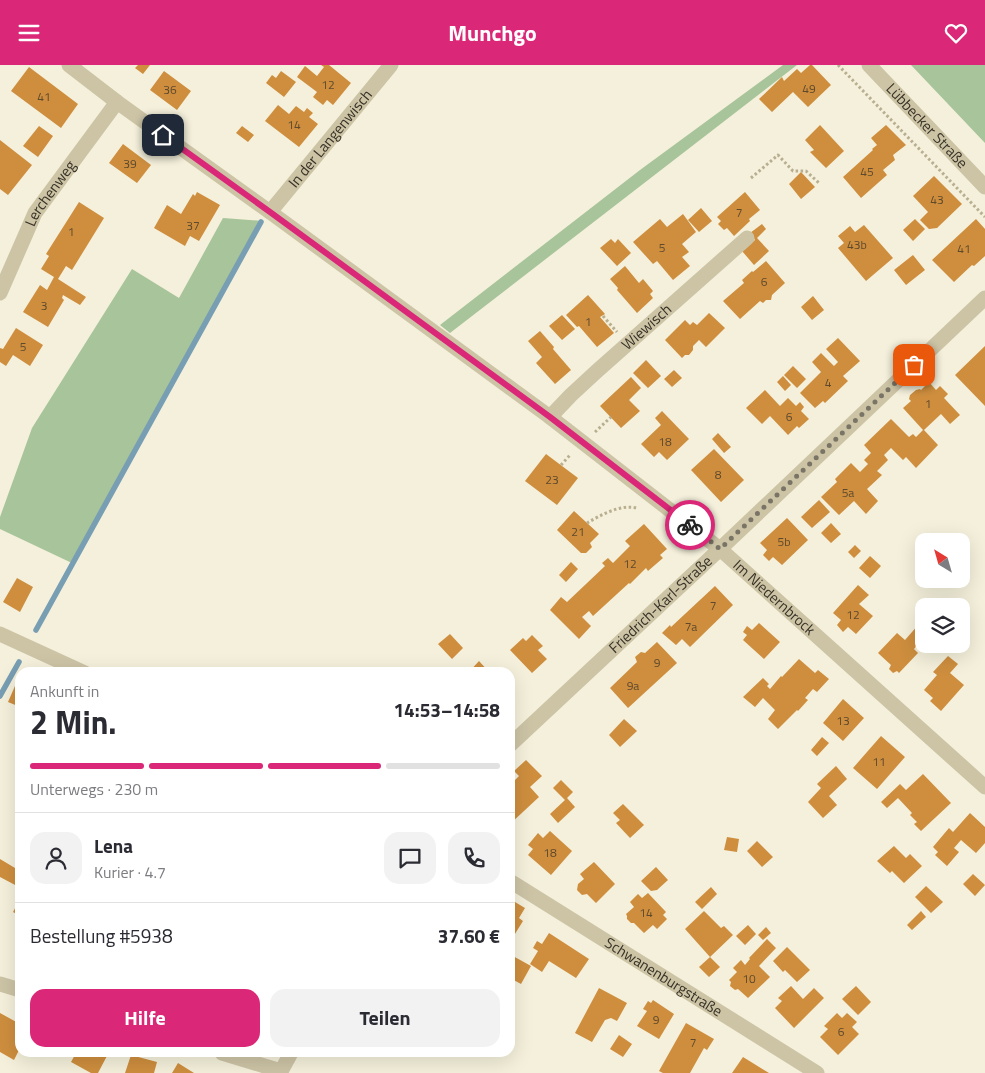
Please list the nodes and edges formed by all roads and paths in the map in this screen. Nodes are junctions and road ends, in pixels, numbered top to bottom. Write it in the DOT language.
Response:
graph roads {
  1 [pos="69,65"];
  2 [pos="391,65"];
  3 [pos="838,65"];
  4 [pos="869,65"];
  5 [pos="117,102"];
  6 [pos="751,178"];
  7 [pos="819,183"];
  8 [pos="985,187"];
  9 [pos="270,212"];
  10 [pos="985,217"];
  11 [pos="747,238"];
  12 [pos="0,293"];
  13 [pos="985,298"];
  14 [pos="550,417"];
  15 [pos="640,508"];
  16 [pos="587,523"];
  17 [pos="720,549"];
  18 [pos="0,634"];
  19 [pos="72,667"];
  20 [pos="515,740"];
  21 [pos="985,787"];
  22 [pos="515,884"];
  23 [pos="0,984"];
  24 [pos="15,988"];
  25 [pos="234,1057"];
  26 [pos="289,1057"];
  27 [pos="280,1072"];
  28 [pos="817,1073"];
  1 -- 5 [label="street, Im Niedernbrock"];
  2 -- 9 [label="street, In der Langenwisch"];
  3 -- 10 [label="path"];
  4 -- 8 [label="street, Lübbecker Straße"];
  5 -- 9 [label="street, Im Niedernbrock"];
  5 -- 12 [label="street, Lerchenweg"];
  6 -- 7 [label="path"];
  9 -- 14 [label="street, Im Niedernbrock"];
  11 -- 14 [label="street, Wiewisch"];
  13 -- 17 [label="street, Friedrich-Karl-Straße"];
  14 -- 17 [label="street, Im Niedernbrock"];
  15 -- 16 [label="path"];
  17 -- 20 [label="street, Friedrich-Karl-Straße"];
  17 -- 21 [label="street, Im Niedernbrock"];
  18 -- 19 [label="street"];
  22 -- 28 [label="street, Schwanenburgstraße"];
  23 -- 24 [label="street"];
  25 -- 27 [label="street"];
  26 -- 27 [label="street"];
}
